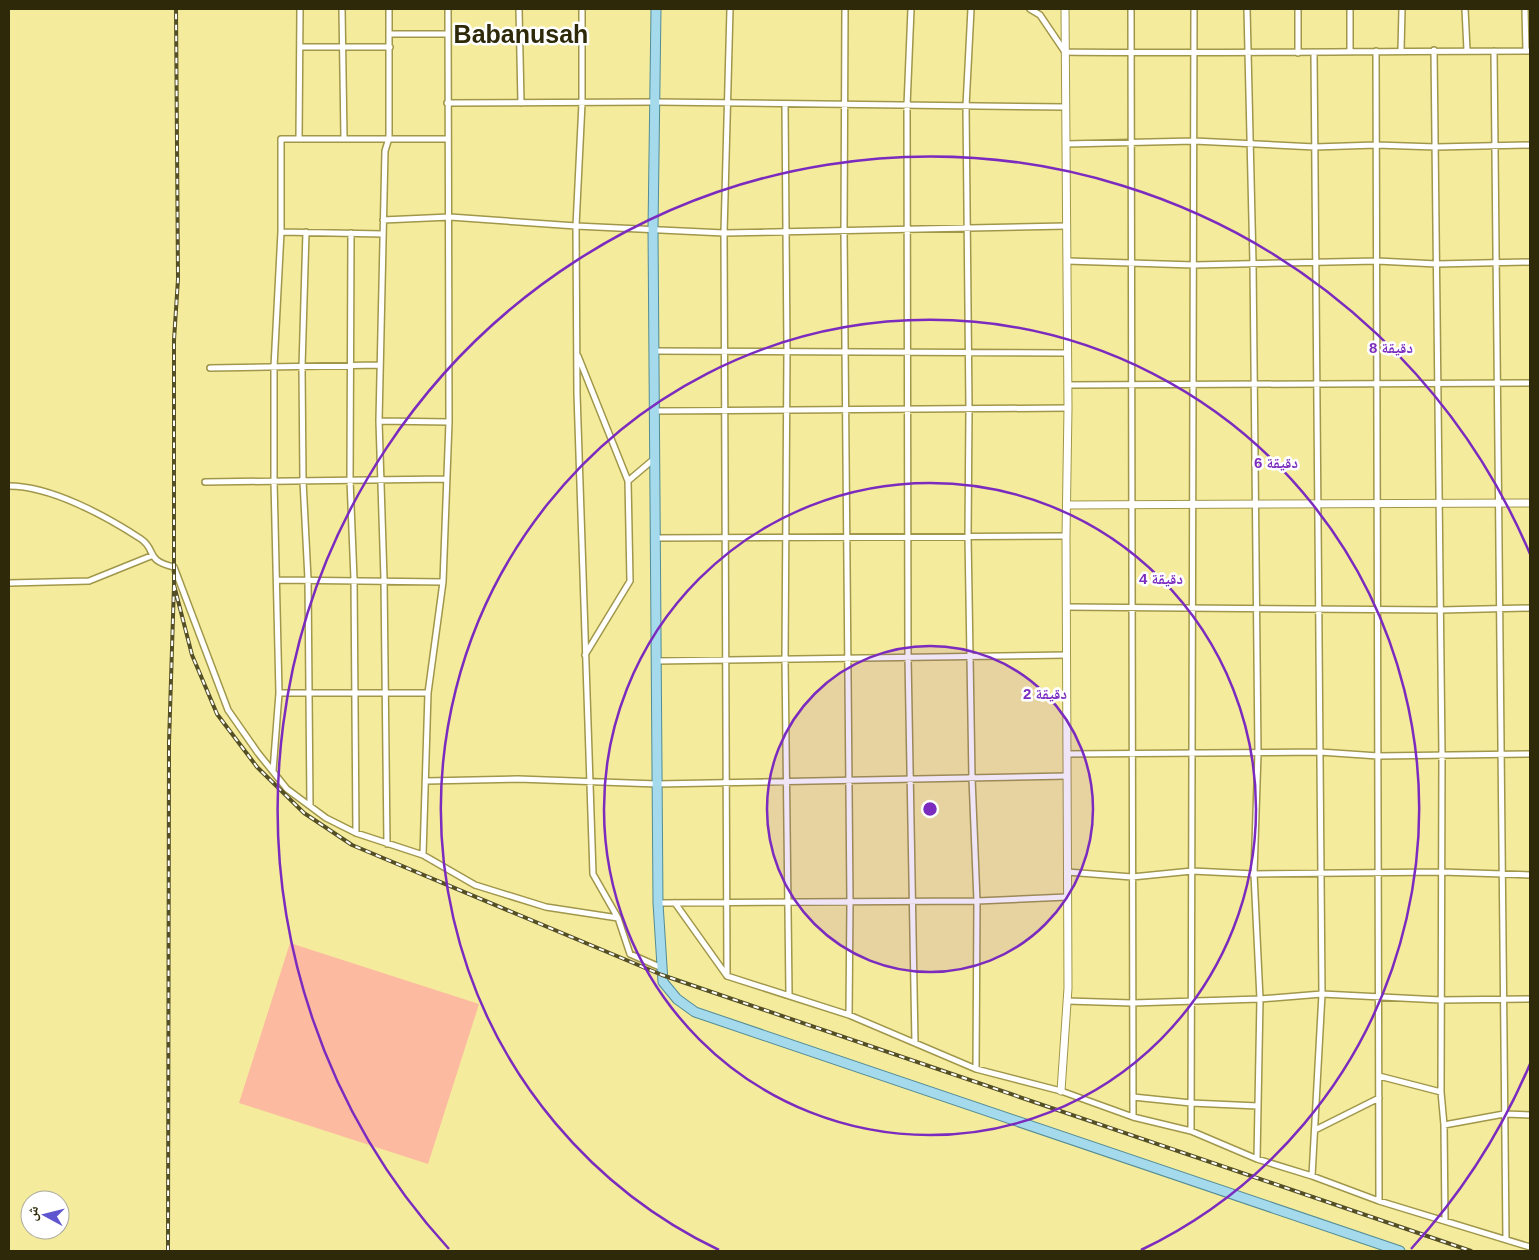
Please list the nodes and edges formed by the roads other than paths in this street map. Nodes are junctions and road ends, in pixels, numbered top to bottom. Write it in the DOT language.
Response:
graph roads {
  1 [pos="300,9"];
  2 [pos="342,9"];
  3 [pos="389,9"];
  4 [pos="448,9"];
  5 [pos="520,9"];
  6 [pos="582,9"];
  7 [pos="656,9"];
  8 [pos="730,9"];
  9 [pos="845,9"];
  10 [pos="911,9"];
  11 [pos="971,9"];
  12 [pos="1030,9"];
  13 [pos="1065,9"];
  14 [pos="1130,9"];
  15 [pos="1194,9"];
  16 [pos="1247,9"];
  17 [pos="1298,9"];
  18 [pos="1350,9"];
  19 [pos="1402,9"];
  20 [pos="1466,9"];
  21 [pos="1525,9"];
  22 [pos="389,34"];
  23 [pos="447,34"];
  24 [pos="300,47"];
  25 [pos="343,47"];
  26 [pos="390,47"];
  27 [pos="1401,50"];
  28 [pos="1434,50"];
  29 [pos="1467,50"];
  30 [pos="1376,51"];
  31 [pos="1494,51"];
  32 [pos="1528,51"];
  33 [pos="1065,52"];
  34 [pos="1194,52"];
  35 [pos="1350,52"];
  36 [pos="1131,53"];
  37 [pos="1247,53"];
  38 [pos="1298,54"];
  39 [pos="1314,54"];
  40 [pos="656,102"];
  41 [pos="448,103"];
  42 [pos="521,103"];
  43 [pos="582,103"];
  44 [pos="726,104"];
  45 [pos="785,105"];
  46 [pos="846,106"];
  47 [pos="907,106"];
  48 [pos="966,106"];
  49 [pos="1065,107"];
  50 [pos="344,138"];
  51 [pos="389,138"];
  52 [pos="299,139"];
  53 [pos="448,139"];
  54 [pos="1194,141"];
  55 [pos="1066,144"];
  56 [pos="1131,144"];
  57 [pos="1250,144"];
  58 [pos="1376,144"];
  59 [pos="1530,145"];
  60 [pos="1495,146"];
  61 [pos="1315,147"];
  62 [pos="1436,147"];
  63 [pos="450,217"];
  64 [pos="384,220"];
  65 [pos="576,226"];
  66 [pos="1067,226"];
  67 [pos="968,228"];
  68 [pos="653,229"];
  69 [pos="907,229"];
  70 [pos="844,231"];
  71 [pos="281,232"];
  72 [pos="306,232"];
  73 [pos="786,232"];
  74 [pos="351,233"];
  75 [pos="724,233"];
  76 [pos="383,234"];
  77 [pos="1376,260"];
  78 [pos="1067,261"];
  79 [pos="1496,262"];
  80 [pos="1530,262"];
  81 [pos="1131,263"];
  82 [pos="1254,263"];
  83 [pos="1316,263"];
  84 [pos="1437,264"];
  85 [pos="1194,265"];
  86 [pos="654,351"];
  87 [pos="724,351"];
  88 [pos="787,351"];
  89 [pos="846,352"];
  90 [pos="908,352"];
  91 [pos="969,352"];
  92 [pos="577,353"];
  93 [pos="1066,353"];
  94 [pos="379,365"];
  95 [pos="349,366"];
  96 [pos="274,367"];
  97 [pos="302,367"];
  98 [pos="210,368"];
  99 [pos="1438,383"];
  100 [pos="1497,383"];
  101 [pos="1530,383"];
  102 [pos="1193,384"];
  103 [pos="1254,384"];
  104 [pos="1316,384"];
  105 [pos="1377,384"];
  106 [pos="1068,385"];
  107 [pos="1131,385"];
  108 [pos="1068,408"];
  109 [pos="908,409"];
  110 [pos="969,409"];
  111 [pos="724,410"];
  112 [pos="786,410"];
  113 [pos="846,410"];
  114 [pos="654,411"];
  115 [pos="379,421"];
  116 [pos="449,422"];
  117 [pos="654,459"];
  118 [pos="447,479"];
  119 [pos="350,480"];
  120 [pos="379,480"];
  121 [pos="274,481"];
  122 [pos="303,481"];
  123 [pos="628,481"];
  124 [pos="205,482"];
  125 [pos="9,486"];
  126 [pos="1377,503"];
  127 [pos="1440,503"];
  128 [pos="1499,503"];
  129 [pos="1530,503"];
  130 [pos="1067,504"];
  131 [pos="1131,504"];
  132 [pos="1193,504"];
  133 [pos="1256,504"];
  134 [pos="1318,504"];
  135 [pos="968,536"];
  136 [pos="1066,536"];
  137 [pos="847,537"];
  138 [pos="909,537"];
  139 [pos="655,538"];
  140 [pos="725,538"];
  141 [pos="785,538"];
  142 [pos="151,556"];
  143 [pos="308,579"];
  144 [pos="354,579"];
  145 [pos="384,579"];
  146 [pos="278,580"];
  147 [pos="443,582"];
  148 [pos="9,583"];
  149 [pos="1067,607"];
  150 [pos="1132,607"];
  151 [pos="1193,607"];
  152 [pos="1256,607"];
  153 [pos="1318,608"];
  154 [pos="1500,608"];
  155 [pos="1530,608"];
  156 [pos="1378,609"];
  157 [pos="1441,610"];
  158 [pos="1067,655"];
  159 [pos="585,656"];
  160 [pos="970,657"];
  161 [pos="848,658"];
  162 [pos="908,658"];
  163 [pos="785,659"];
  164 [pos="726,660"];
  165 [pos="656,661"];
  166 [pos="280,693"];
  167 [pos="354,693"];
  168 [pos="385,693"];
  169 [pos="428,693"];
  170 [pos="310,694"];
  171 [pos="1192,752"];
  172 [pos="1320,752"];
  173 [pos="1258,753"];
  174 [pos="1067,754"];
  175 [pos="1132,754"];
  176 [pos="1530,754"];
  177 [pos="1442,755"];
  178 [pos="1501,755"];
  179 [pos="1378,756"];
  180 [pos="273,772"];
  181 [pos="1067,776"];
  182 [pos="972,778"];
  183 [pos="910,779"];
  184 [pos="426,781"];
  185 [pos="848,781"];
  186 [pos="589,782"];
  187 [pos="788,782"];
  188 [pos="726,783"];
  189 [pos="657,784"];
  190 [pos="310,806"];
  191 [pos="356,833"];
  192 [pos="387,844"];
  193 [pos="423,855"];
  194 [pos="1067,872"];
  195 [pos="1192,872"];
  196 [pos="1378,872"];
  197 [pos="1442,872"];
  198 [pos="1320,873"];
  199 [pos="1254,874"];
  200 [pos="1502,874"];
  201 [pos="1530,875"];
  202 [pos="1132,877"];
  203 [pos="1067,897"];
  204 [pos="977,900"];
  205 [pos="913,901"];
  206 [pos="790,902"];
  207 [pos="850,902"];
  208 [pos="675,903"];
  209 [pos="727,903"];
  210 [pos="658,904"];
  211 [pos="618,918"];
  212 [pos="662,968"];
  213 [pos="727,976"];
  214 [pos="789,994"];
  215 [pos="1322,994"];
  216 [pos="1379,996"];
  217 [pos="1260,999"];
  218 [pos="1503,999"];
  219 [pos="1530,999"];
  220 [pos="1191,1000"];
  221 [pos="1442,1000"];
  222 [pos="1067,1001"];
  223 [pos="1132,1002"];
  224 [pos="849,1015"];
  225 [pos="915,1043"];
  226 [pos="976,1069"];
  227 [pos="1379,1076"];
  228 [pos="1061,1091"];
  229 [pos="1441,1092"];
  230 [pos="1132,1097"];
  231 [pos="1379,1098"];
  232 [pos="1191,1103"];
  233 [pos="1258,1106"];
  234 [pos="1504,1114"];
  235 [pos="1530,1115"];
  236 [pos="1133,1118"];
  237 [pos="1444,1125"];
  238 [pos="1315,1130"];
  239 [pos="1191,1131"];
  240 [pos="1256,1159"];
  241 [pos="1312,1176"];
  242 [pos="1379,1201"];
  243 [pos="1445,1220"];
  244 [pos="1506,1240"];
  245 [pos="1530,1247"];
  246 [pos="1400,1251"];
  1 -- 24 [label="street"];
  2 -- 25 [label="street"];
  3 -- 22 [label="street"];
  4 -- 23 [label="street"];
  5 -- 42 [label="street"];
  6 -- 43 [label="street"];
  7 -- 40 [label="main road"];
  8 -- 44 [label="street"];
  9 -- 46 [label="street"];
  10 -- 47 [label="street"];
  11 -- 48 [label="street"];
  12 -- 33 [label="street"];
  13 -- 33 [label="street"];
  14 -- 36 [label="street"];
  15 -- 34 [label="street"];
  16 -- 37 [label="street"];
  17 -- 38 [label="street"];
  18 -- 35 [label="street"];
  19 -- 27 [label="street"];
  20 -- 29 [label="street"];
  21 -- 32 [label="street"];
  22 -- 23 [label="street"];
  22 -- 26 [label="street"];
  23 -- 41 [label="street"];
  24 -- 25 [label="street"];
  24 -- 52 [label="street"];
  25 -- 26 [label="street"];
  25 -- 50 [label="street"];
  26 -- 51 [label="street"];
  27 -- 28 [label="street"];
  27 -- 30 [label="street"];
  28 -- 29 [label="street"];
  28 -- 62 [label="street"];
  29 -- 31 [label="street"];
  30 -- 35 [label="street"];
  30 -- 58 [label="street"];
  31 -- 32 [label="street"];
  31 -- 60 [label="street"];
  33 -- 36 [label="street"];
  33 -- 49 [label="street"];
  34 -- 36 [label="street"];
  34 -- 37 [label="street"];
  34 -- 54 [label="street"];
  35 -- 39 [label="street"];
  36 -- 56 [label="street"];
  37 -- 38 [label="street"];
  37 -- 57 [label="street"];
  38 -- 39 [label="street"];
  39 -- 61 [label="street"];
  40 -- 43 [label="street"];
  40 -- 44 [label="street"];
  40 -- 68 [label="main road"];
  41 -- 42 [label="street"];
  41 -- 53 [label="street"];
  42 -- 43 [label="street"];
  43 -- 65 [label="street"];
  44 -- 45 [label="street"];
  44 -- 75 [label="street"];
  45 -- 46 [label="street"];
  45 -- 73 [label="street"];
  46 -- 47 [label="street"];
  46 -- 70 [label="street"];
  47 -- 48 [label="street"];
  47 -- 69 [label="street"];
  48 -- 49 [label="street"];
  48 -- 67 [label="street"];
  49 -- 55 [label="street"];
  50 -- 51 [label="street"];
  50 -- 52 [label="street"];
  51 -- 53 [label="street"];
  51 -- 64 [label="street"];
  52 -- 71 [label="street"];
  53 -- 63 [label="street"];
  54 -- 56 [label="street"];
  54 -- 57 [label="street"];
  54 -- 85 [label="street"];
  55 -- 56 [label="street"];
  55 -- 66 [label="street"];
  56 -- 81 [label="street"];
  57 -- 61 [label="street"];
  57 -- 82 [label="street"];
  58 -- 61 [label="street"];
  58 -- 62 [label="street"];
  58 -- 77 [label="street"];
  59 -- 60 [label="street"];
  60 -- 62 [label="street"];
  60 -- 79 [label="street"];
  61 -- 83 [label="street"];
  62 -- 84 [label="street"];
  63 -- 64 [label="street"];
  63 -- 65 [label="street"];
  63 -- 116 [label="street"];
  64 -- 76 [label="street"];
  65 -- 68 [label="street"];
  65 -- 92 [label="street"];
  66 -- 67 [label="street"];
  66 -- 78 [label="street"];
  67 -- 69 [label="street"];
  67 -- 91 [label="street"];
  68 -- 75 [label="street"];
  68 -- 86 [label="main road"];
  69 -- 70 [label="street"];
  69 -- 90 [label="street"];
  70 -- 73 [label="street"];
  70 -- 89 [label="street"];
  71 -- 72 [label="street"];
  71 -- 96 [label="street"];
  72 -- 74 [label="street"];
  72 -- 97 [label="street"];
  73 -- 75 [label="street"];
  73 -- 88 [label="street"];
  74 -- 76 [label="street"];
  74 -- 95 [label="street"];
  75 -- 87 [label="street"];
  76 -- 94 [label="street"];
  77 -- 83 [label="street"];
  77 -- 84 [label="street"];
  77 -- 105 [label="street"];
  78 -- 81 [label="street"];
  78 -- 93 [label="street"];
  79 -- 80 [label="street"];
  79 -- 84 [label="street"];
  79 -- 100 [label="street"];
  81 -- 85 [label="street"];
  81 -- 107 [label="street"];
  82 -- 83 [label="street"];
  82 -- 85 [label="street"];
  82 -- 103 [label="street"];
  83 -- 104 [label="street"];
  84 -- 99 [label="street"];
  85 -- 102 [label="street"];
  86 -- 87 [label="street"];
  86 -- 114 [label="main road"];
  87 -- 88 [label="street"];
  87 -- 111 [label="street"];
  88 -- 89 [label="street"];
  88 -- 112 [label="street"];
  89 -- 90 [label="street"];
  89 -- 113 [label="street"];
  90 -- 91 [label="street"];
  90 -- 109 [label="street"];
  91 -- 93 [label="street"];
  91 -- 110 [label="street"];
  92 -- 123 [label="street"];
  92 -- 159 [label="street"];
  93 -- 106 [label="street"];
  94 -- 95 [label="street"];
  94 -- 115 [label="street"];
  95 -- 97 [label="street"];
  95 -- 119 [label="street"];
  96 -- 97 [label="street"];
  96 -- 98 [label="street"];
  96 -- 121 [label="street"];
  97 -- 122 [label="street"];
  99 -- 100 [label="street"];
  99 -- 105 [label="street"];
  99 -- 127 [label="street"];
  100 -- 101 [label="street"];
  100 -- 128 [label="street"];
  102 -- 103 [label="street"];
  102 -- 107 [label="street"];
  102 -- 132 [label="street"];
  103 -- 104 [label="street"];
  103 -- 133 [label="street"];
  104 -- 105 [label="street"];
  104 -- 134 [label="street"];
  105 -- 126 [label="street"];
  106 -- 107 [label="street"];
  106 -- 108 [label="street"];
  107 -- 131 [label="street"];
  108 -- 110 [label="street"];
  108 -- 130 [label="street"];
  109 -- 110 [label="street"];
  109 -- 113 [label="street"];
  109 -- 138 [label="street"];
  110 -- 135 [label="street"];
  111 -- 112 [label="street"];
  111 -- 114 [label="street"];
  111 -- 140 [label="street"];
  112 -- 113 [label="street"];
  112 -- 141 [label="street"];
  113 -- 137 [label="street"];
  114 -- 117 [label="main road"];
  115 -- 116 [label="street"];
  115 -- 120 [label="street"];
  116 -- 118 [label="street"];
  117 -- 123 [label="street"];
  117 -- 139 [label="main road"];
  118 -- 120 [label="street"];
  118 -- 147 [label="street"];
  119 -- 120 [label="street"];
  119 -- 122 [label="street"];
  119 -- 144 [label="street"];
  120 -- 145 [label="street"];
  121 -- 122 [label="street"];
  121 -- 124 [label="street"];
  121 -- 146 [label="street"];
  122 -- 143 [label="street"];
  123 -- 159 [label="street"];
  125 -- 142 [label="street"];
  126 -- 127 [label="street"];
  126 -- 134 [label="street"];
  126 -- 156 [label="street"];
  127 -- 128 [label="street"];
  127 -- 157 [label="street"];
  128 -- 129 [label="street"];
  128 -- 154 [label="street"];
  130 -- 131 [label="street"];
  130 -- 136 [label="street"];
  131 -- 132 [label="street"];
  131 -- 150 [label="street"];
  132 -- 133 [label="street"];
  132 -- 151 [label="street"];
  133 -- 134 [label="street"];
  133 -- 152 [label="street"];
  134 -- 153 [label="street"];
  135 -- 136 [label="street"];
  135 -- 138 [label="street"];
  135 -- 160 [label="street"];
  136 -- 149 [label="street"];
  137 -- 138 [label="street"];
  137 -- 141 [label="street"];
  137 -- 161 [label="street"];
  138 -- 162 [label="street"];
  139 -- 140 [label="street"];
  139 -- 165 [label="main road"];
  140 -- 141 [label="street"];
  140 -- 164 [label="street"];
  141 -- 163 [label="street"];
  142 -- 148 [label="street"];
  142 -- 180 [label="street"];
  143 -- 144 [label="street"];
  143 -- 146 [label="street"];
  143 -- 170 [label="street"];
  144 -- 145 [label="street"];
  144 -- 167 [label="street"];
  145 -- 147 [label="street"];
  145 -- 168 [label="street"];
  146 -- 166 [label="street"];
  147 -- 169 [label="street"];
  149 -- 150 [label="street"];
  149 -- 158 [label="street"];
  150 -- 151 [label="street"];
  150 -- 175 [label="street"];
  151 -- 152 [label="street"];
  151 -- 171 [label="street"];
  152 -- 153 [label="street"];
  152 -- 173 [label="street"];
  153 -- 156 [label="street"];
  153 -- 172 [label="street"];
  154 -- 155 [label="street"];
  154 -- 157 [label="street"];
  154 -- 178 [label="street"];
  156 -- 157 [label="street"];
  156 -- 179 [label="street"];
  157 -- 177 [label="street"];
  158 -- 160 [label="street"];
  158 -- 174 [label="street"];
  159 -- 186 [label="street"];
  160 -- 162 [label="street"];
  160 -- 182 [label="street"];
  161 -- 162 [label="street"];
  161 -- 163 [label="street"];
  161 -- 185 [label="street"];
  162 -- 183 [label="street"];
  163 -- 164 [label="street"];
  163 -- 187 [label="street"];
  164 -- 165 [label="street"];
  164 -- 188 [label="street"];
  165 -- 189 [label="main road"];
  166 -- 170 [label="street"];
  166 -- 180 [label="street"];
  167 -- 168 [label="street"];
  167 -- 170 [label="street"];
  167 -- 191 [label="street"];
  168 -- 169 [label="street"];
  168 -- 192 [label="street"];
  169 -- 184 [label="street"];
  170 -- 190 [label="street"];
  171 -- 173 [label="street"];
  171 -- 175 [label="street"];
  171 -- 195 [label="street"];
  172 -- 173 [label="street"];
  172 -- 179 [label="street"];
  172 -- 198 [label="street"];
  173 -- 199 [label="street"];
  174 -- 175 [label="street"];
  174 -- 181 [label="street"];
  175 -- 202 [label="street"];
  176 -- 178 [label="street"];
  177 -- 178 [label="street"];
  177 -- 179 [label="street"];
  177 -- 197 [label="street"];
  178 -- 200 [label="street"];
  179 -- 196 [label="street"];
  180 -- 190 [label="street"];
  181 -- 182 [label="street"];
  181 -- 194 [label="street"];
  182 -- 183 [label="street"];
  182 -- 204 [label="street"];
  183 -- 185 [label="street"];
  183 -- 205 [label="street"];
  184 -- 186 [label="street"];
  184 -- 193 [label="street"];
  185 -- 187 [label="street"];
  185 -- 207 [label="street"];
  186 -- 189 [label="street"];
  186 -- 211 [label="street"];
  187 -- 188 [label="street"];
  187 -- 206 [label="street"];
  188 -- 189 [label="street"];
  188 -- 209 [label="street"];
  189 -- 210 [label="main road"];
  190 -- 191 [label="street"];
  191 -- 192 [label="street"];
  192 -- 193 [label="street"];
  193 -- 211 [label="street"];
  194 -- 202 [label="street"];
  194 -- 203 [label="street"];
  195 -- 199 [label="street"];
  195 -- 202 [label="street"];
  195 -- 220 [label="street"];
  196 -- 197 [label="street"];
  196 -- 198 [label="street"];
  196 -- 216 [label="street"];
  197 -- 200 [label="street"];
  197 -- 221 [label="street"];
  198 -- 199 [label="street"];
  198 -- 215 [label="street"];
  199 -- 217 [label="street"];
  200 -- 201 [label="street"];
  200 -- 218 [label="street"];
  202 -- 223 [label="street"];
  203 -- 204 [label="street"];
  203 -- 222 [label="street"];
  204 -- 205 [label="street"];
  204 -- 226 [label="street"];
  205 -- 207 [label="street"];
  205 -- 225 [label="street"];
  206 -- 207 [label="street"];
  206 -- 209 [label="street"];
  206 -- 214 [label="street"];
  207 -- 224 [label="street"];
  208 -- 209 [label="street"];
  208 -- 210 [label="street"];
  208 -- 213 [label="street"];
  209 -- 213 [label="street"];
  210 -- 212 [label="main road"];
  211 -- 212 [label="street"];
  212 -- 246 [label="main road"];
  213 -- 214 [label="street"];
  214 -- 224 [label="street"];
  215 -- 216 [label="street"];
  215 -- 217 [label="street"];
  215 -- 238 [label="street"];
  216 -- 221 [label="street"];
  216 -- 227 [label="street"];
  217 -- 220 [label="street"];
  217 -- 233 [label="street"];
  218 -- 219 [label="street"];
  218 -- 221 [label="street"];
  218 -- 234 [label="street"];
  220 -- 223 [label="street"];
  220 -- 232 [label="street"];
  221 -- 229 [label="street"];
  222 -- 223 [label="street"];
  222 -- 228 [label="street"];
  223 -- 230 [label="street"];
  224 -- 225 [label="street"];
  225 -- 226 [label="street"];
  226 -- 228 [label="street"];
  227 -- 229 [label="street"];
  227 -- 231 [label="street"];
  228 -- 236 [label="street"];
  229 -- 237 [label="street"];
  230 -- 232 [label="street"];
  230 -- 236 [label="street"];
  231 -- 238 [label="street"];
  231 -- 242 [label="street"];
  232 -- 233 [label="street"];
  232 -- 239 [label="street"];
  233 -- 240 [label="street"];
  234 -- 235 [label="street"];
  234 -- 237 [label="street"];
  234 -- 244 [label="street"];
  236 -- 239 [label="street"];
  237 -- 243 [label="street"];
  238 -- 241 [label="street"];
  239 -- 240 [label="street"];
  240 -- 241 [label="street"];
  241 -- 242 [label="street"];
  242 -- 243 [label="street"];
  243 -- 244 [label="street"];
  244 -- 245 [label="street"];
}
